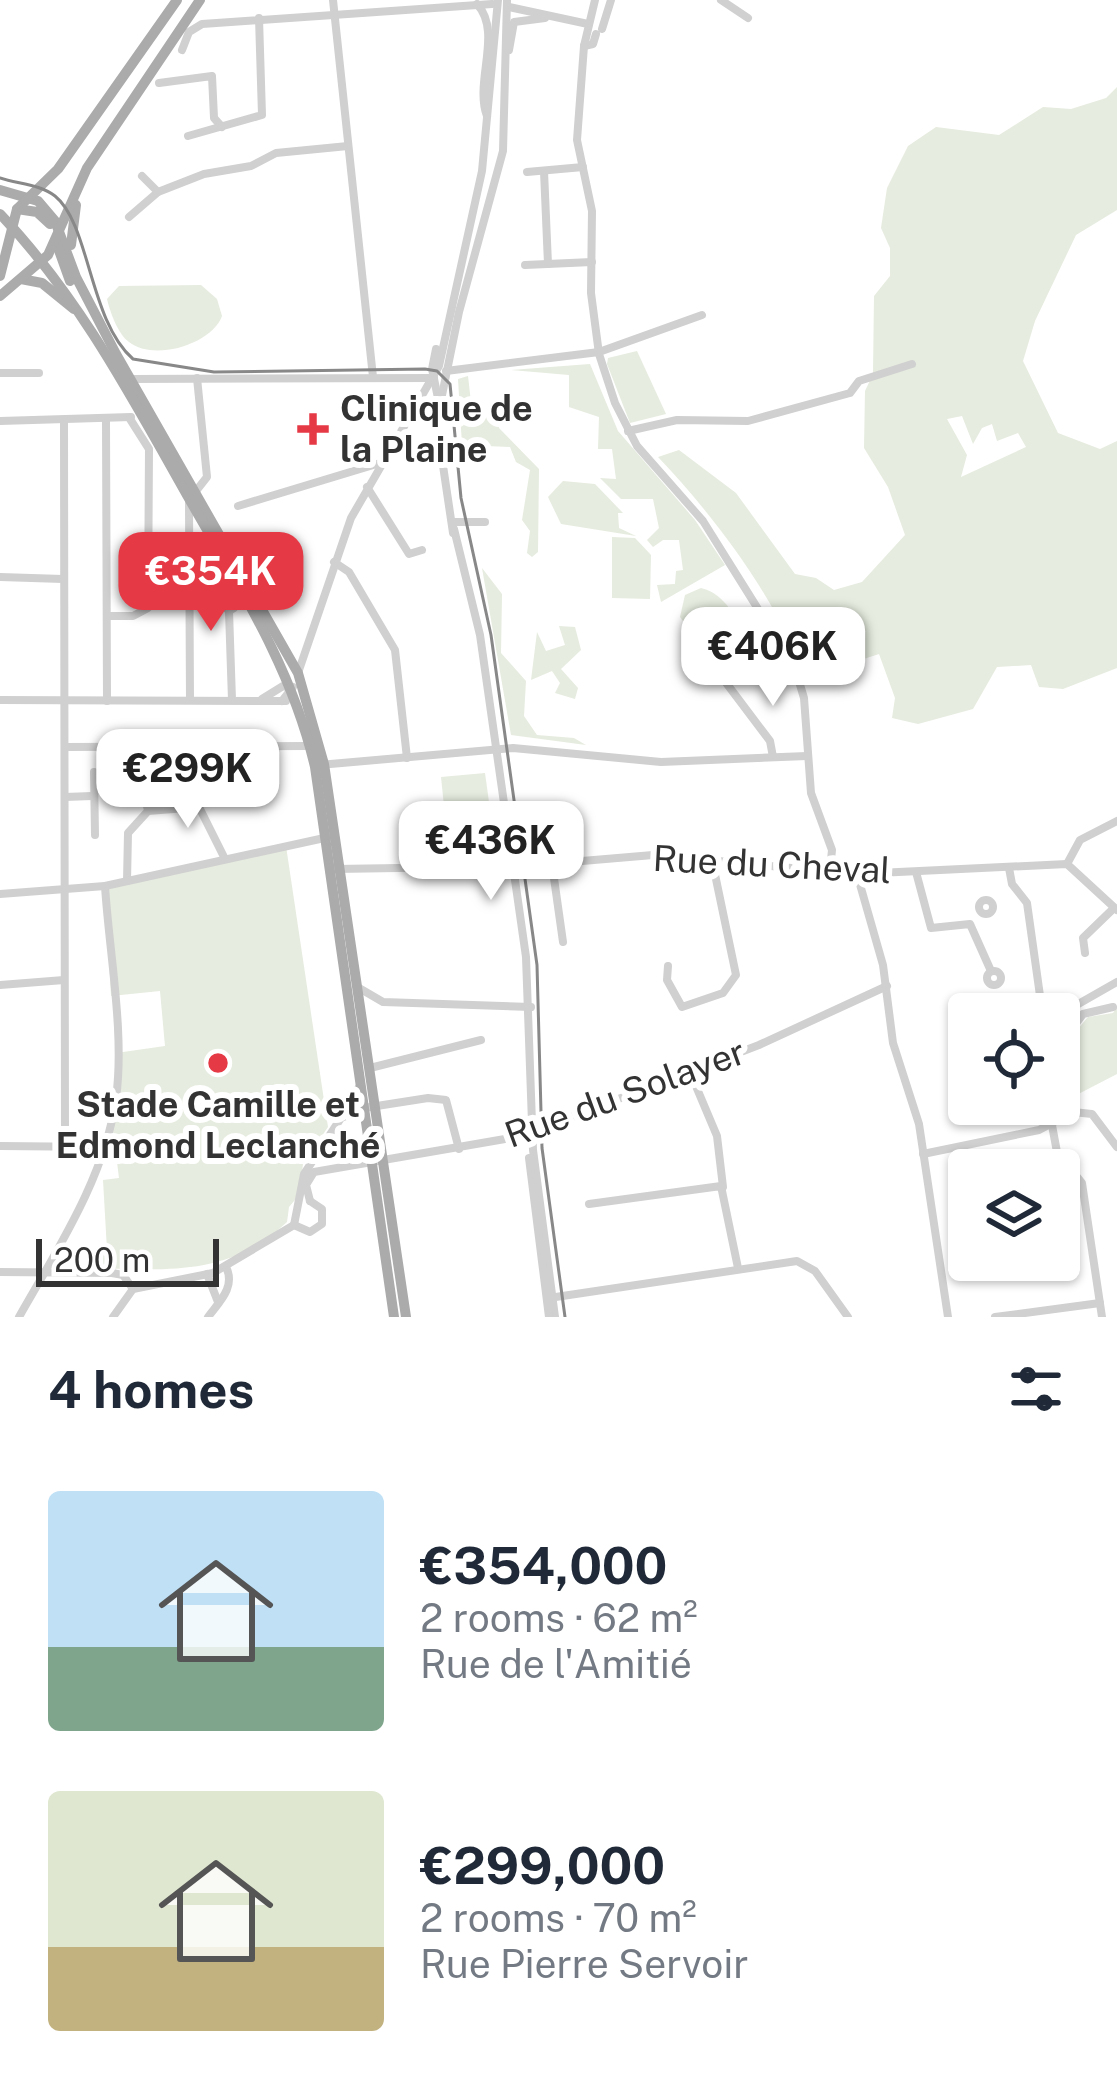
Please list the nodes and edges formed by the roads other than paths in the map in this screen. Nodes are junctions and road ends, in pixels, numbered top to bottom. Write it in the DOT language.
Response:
graph roads {
  1 [pos="177,0"];
  2 [pos="200,0"];
  3 [pos="333,0"];
  4 [pos="520,0"];
  5 [pos="595,0"];
  6 [pos="611,0"];
  7 [pos="721,0"];
  8 [pos="477,1"];
  9 [pos="440,3"];
  10 [pos="502,3"];
  11 [pos="527,11"];
  12 [pos="334,12"];
  13 [pos="260,18"];
  14 [pos="545,18"];
  15 [pos="748,19"];
  16 [pos="588,24"];
  17 [pos="584,46"];
  18 [pos="182,50"];
  19 [pos="506,75"];
  20 [pos="159,82"];
  21 [pos="488,117"];
  22 [pos="223,128"];
  23 [pos="188,136"];
  24 [pos="348,146"];
  25 [pos="583,167"];
  26 [pos="87,168"];
  27 [pos="544,171"];
  28 [pos="527,172"];
  29 [pos="142,176"];
  30 [pos="0,190"];
  31 [pos="158,192"];
  32 [pos="27,196"];
  33 [pos="6,216"];
  34 [pos="129,217"];
  35 [pos="56,240"];
  36 [pos="43,261"];
  37 [pos="592,262"];
  38 [pos="548,264"];
  39 [pos="525,265"];
  40 [pos="0,276"];
  41 [pos="76,277"];
  42 [pos="21,279"];
  43 [pos="0,296"];
  44 [pos="85,309"];
  45 [pos="701,315"];
  46 [pos="440,342"];
  47 [pos="599,352"];
  48 [pos="912,364"];
  49 [pos="448,370"];
  50 [pos="0,373"];
  51 [pos="39,373"];
  52 [pos="373,377"];
  53 [pos="434,377"];
  54 [pos="197,378"];
  55 [pos="126,379"];
  56 [pos="146,379"];
  57 [pos="421,398"];
  58 [pos="139,399"];
  59 [pos="438,402"];
  60 [pos="130,419"];
  61 [pos="64,420"];
  62 [pos="0,421"];
  63 [pos="106,421"];
  64 [pos="628,431"];
  65 [pos="381,463"];
  66 [pos="368,487"];
  67 [pos="193,495"];
  68 [pos="238,506"];
  69 [pos="485,522"];
  70 [pos="453,525"];
  71 [pos="422,550"];
  72 [pos="334,562"];
  73 [pos="0,578"];
  74 [pos="63,578"];
  75 [pos="230,611"];
  76 [pos="107,616"];
  77 [pos="308,655"];
  78 [pos="286,660"];
  79 [pos="298,673"];
  80 [pos="724,680"];
  81 [pos="292,689"];
  82 [pos="0,700"];
  83 [pos="190,700"];
  84 [pos="232,700"];
  85 [pos="261,700"];
  86 [pos="282,700"];
  87 [pos="64,701"];
  88 [pos="107,701"];
  89 [pos="302,702"];
  90 [pos="310,746"];
  91 [pos="65,747"];
  92 [pos="135,747"];
  93 [pos="236,747"];
  94 [pos="494,750"];
  95 [pos="807,756"];
  96 [pos="773,757"];
  97 [pos="407,758"];
  98 [pos="320,765"];
  99 [pos="94,772"];
  100 [pos="253,794"];
  101 [pos="92,796"];
  102 [pos="65,797"];
  103 [pos="148,811"];
  104 [pos="1117,821"];
  105 [pos="95,836"];
  106 [pos="330,837"];
  107 [pos="225,859"];
  108 [pos="712,860"];
  109 [pos="552,864"];
  110 [pos="1067,864"];
  111 [pos="511,867"];
  112 [pos="1009,868"];
  113 [pos="335,869"];
  114 [pos="830,869"];
  115 [pos="916,872"];
  116 [pos="857,874"];
  117 [pos="128,880"];
  118 [pos="105,886"];
  119 [pos="65,889"];
  120 [pos="0,894"];
  121 [pos="1115,910"];
  122 [pos="981,911"];
  123 [pos="970,924"];
  124 [pos="563,942"];
  125 [pos="1085,953"];
  126 [pos="668,966"];
  127 [pos="991,971"];
  128 [pos="64,980"];
  129 [pos="1112,983"];
  130 [pos="0,985"];
  131 [pos="887,986"];
  132 [pos="359,988"];
  133 [pos="1039,993"];
  134 [pos="383,1002"];
  135 [pos="1080,1002"];
  136 [pos="529,1006"];
  137 [pos="1115,1008"];
  138 [pos="363,1015"];
  139 [pos="1080,1018"];
  140 [pos="481,1040"];
  141 [pos="370,1068"];
  142 [pos="690,1072"];
  143 [pos="360,1079"];
  144 [pos="370,1107"];
  145 [pos="1080,1113"];
  146 [pos="340,1118"];
  147 [pos="1046,1125"];
  148 [pos="1053,1125"];
  149 [pos="529,1134"];
  150 [pos="0,1146"];
  151 [pos="64,1146"];
  152 [pos="104,1147"];
  153 [pos="1117,1147"];
  154 [pos="459,1149"];
  155 [pos="923,1154"];
  156 [pos="317,1155"];
  157 [pos="378,1163"];
  158 [pos="319,1171"];
  159 [pos="723,1187"];
  160 [pos="306,1202"];
  161 [pos="590,1204"];
  162 [pos="294,1225"];
  163 [pos="226,1268"];
  164 [pos="738,1268"];
  165 [pos="0,1272"];
  166 [pos="44,1272"];
  167 [pos="208,1274"];
  168 [pos="133,1289"];
  169 [pos="549,1298"];
  170 [pos="1100,1303"];
  171 [pos="218,1304"];
  172 [pos="19,1317"];
  173 [pos="113,1317"];
  174 [pos="208,1317"];
  175 [pos="394,1317"];
  176 [pos="406,1317"];
  177 [pos="552,1317"];
  178 [pos="848,1317"];
  179 [pos="948,1317"];
  180 [pos="995,1317"];
  181 [pos="1102,1317"];
  1 -- 32 [label="main road"];
  2 -- 26 [label="main road"];
  3 -- 12 [label="street"];
  4 -- 11 [label="street"];
  5 -- 16 [label="street"];
  6 -- 17 [label="street"];
  7 -- 15 [label="street"];
  8 -- 9 [label="street"];
  8 -- 10 [label="street"];
  8 -- 21 [label="street"];
  9 -- 12 [label="street"];
  10 -- 11 [label="street"];
  10 -- 19 [label="street"];
  10 -- 21 [label="street"];
  11 -- 14 [label="street"];
  12 -- 13 [label="street"];
  12 -- 24 [label="street"];
  13 -- 18 [label="street"];
  13 -- 22 [label="street"];
  14 -- 16 [label="street"];
  14 -- 19 [label="street"];
  16 -- 17 [label="street"];
  17 -- 25 [label="street"];
  19 -- 49 [label="street"];
  20 -- 22 [label="street"];
  21 -- 46 [label="street"];
  22 -- 23 [label="street"];
  24 -- 31 [label="street"];
  24 -- 52 [label="street"];
  25 -- 27 [label="street"];
  25 -- 37 [label="street"];
  26 -- 35 [label="main road"];
  26 -- 41 [label="main road"];
  27 -- 28 [label="street"];
  27 -- 38 [label="street"];
  29 -- 31 [label="street"];
  30 -- 32 [label="main road"];
  31 -- 34 [label="street"];
  32 -- 33 [label="main road"];
  32 -- 35 [label="main road"];
  33 -- 35 [label="main road"];
  33 -- 35 [label="main road"];
  33 -- 36 [label="main road"];
  33 -- 40 [label="main road"];
  35 -- 36 [label="main road"];
  35 -- 41 [label="main road"];
  35 -- 44 [label="main road"];
  36 -- 42 [label="main road"];
  36 -- 44 [label="main road"];
  37 -- 38 [label="street"];
  37 -- 47 [label="street"];
  38 -- 39 [label="street"];
  41 -- 44 [label="main road"];
  42 -- 43 [label="main road"];
  42 -- 44 [label="main road"];
  44 -- 55 [label="main road"];
  45 -- 47 [label="street"];
  46 -- 49 [label="street"];
  46 -- 53 [label="street"];
  47 -- 49 [label="street"];
  47 -- 64 [label="street"];
  48 -- 64 [label="street"];
  49 -- 53 [label="street"];
  49 -- 59 [label="street"];
  50 -- 51 [label="street"];
  52 -- 53 [label="street"];
  52 -- 54 [label="street"];
  53 -- 57 [label="street"];
  53 -- 59 [label="street"];
  54 -- 56 [label="street"];
  54 -- 67 [label="street"];
  55 -- 56 [label="street"];
  55 -- 58 [label="main road"];
  56 -- 58 [label="street"];
  57 -- 59 [label="street"];
  57 -- 65 [label="street"];
  58 -- 60 [label="street"];
  58 -- 67 [label="main road"];
  59 -- 70 [label="street"];
  60 -- 63 [label="street"];
  60 -- 76 [label="street"];
  61 -- 62 [label="street"];
  61 -- 63 [label="street"];
  61 -- 74 [label="street"];
  63 -- 76 [label="street"];
  64 -- 95 [label="street"];
  65 -- 66 [label="street"];
  65 -- 68 [label="street"];
  66 -- 71 [label="street"];
  66 -- 72 [label="street"];
  67 -- 78 [label="main road"];
  67 -- 83 [label="street"];
  69 -- 70 [label="street"];
  70 -- 94 [label="street"];
  72 -- 77 [label="street"];
  72 -- 97 [label="street"];
  73 -- 74 [label="street"];
  74 -- 87 [label="street"];
  75 -- 84 [label="street"];
  76 -- 88 [label="street"];
  77 -- 78 [label="main road"];
  77 -- 79 [label="street"];
  78 -- 79 [label="main road"];
  78 -- 81 [label="main road"];
  79 -- 81 [label="street"];
  79 -- 89 [label="main road"];
  80 -- 96 [label="street"];
  81 -- 85 [label="street"];
  81 -- 86 [label="street"];
  81 -- 89 [label="main road"];
  82 -- 87 [label="street"];
  83 -- 84 [label="street"];
  83 -- 88 [label="street"];
  84 -- 85 [label="street"];
  85 -- 86 [label="street"];
  86 -- 89 [label="street"];
  87 -- 88 [label="street"];
  87 -- 91 [label="street"];
  89 -- 90 [label="main road"];
  89 -- 98 [label="main road"];
  90 -- 93 [label="street"];
  90 -- 98 [label="main road"];
  91 -- 92 [label="street"];
  91 -- 102 [label="street"];
  92 -- 93 [label="street"];
  92 -- 103 [label="street"];
  93 -- 100 [label="street"];
  94 -- 96 [label="street"];
  94 -- 97 [label="street"];
  94 -- 111 [label="street"];
  95 -- 96 [label="street"];
  95 -- 114 [label="street"];
  97 -- 98 [label="street"];
  98 -- 106 [label="main road"];
  99 -- 101 [label="street"];
  101 -- 102 [label="street"];
  101 -- 105 [label="street"];
  102 -- 119 [label="street"];
  103 -- 107 [label="street"];
  103 -- 117 [label="street"];
  104 -- 110 [label="street"];
  106 -- 107 [label="street"];
  106 -- 113 [label="main road"];
  107 -- 117 [label="street"];
  108 -- 109 [label="street, Rue du Cheval"];
  108 -- 114 [label="street, Rue du Cheval"];
  108 -- 126 [label="street"];
  109 -- 111 [label="street, Rue du Cheval"];
  109 -- 124 [label="street"];
  110 -- 112 [label="street, Rue du Cheval"];
  110 -- 121 [label="street"];
  111 -- 113 [label="street, Rue du Cheval"];
  111 -- 136 [label="street"];
  112 -- 115 [label="street, Rue du Cheval"];
  112 -- 133 [label="street"];
  113 -- 132 [label="main road"];
  113 -- 143 [label="main road"];
  114 -- 116 [label="street, Rue du Cheval"];
  115 -- 116 [label="street, Rue du Cheval"];
  115 -- 123 [label="street"];
  116 -- 131 [label="street"];
  117 -- 118 [label="street"];
  118 -- 119 [label="street"];
  118 -- 152 [label="street"];
  119 -- 120 [label="street"];
  119 -- 128 [label="street"];
  121 -- 125 [label="street"];
  122 -- 123 [label="street"];
  123 -- 127 [label="street"];
  128 -- 130 [label="street"];
  128 -- 151 [label="street"];
  129 -- 135 [label="street"];
  129 -- 137 [label="street"];
  131 -- 142 [label="street, Rue du Solayer"];
  131 -- 155 [label="street"];
  132 -- 134 [label="street"];
  132 -- 138 [label="main road"];
  134 -- 136 [label="street"];
  134 -- 138 [label="street"];
  136 -- 149 [label="street"];
  137 -- 139 [label="street"];
  138 -- 141 [label="main road"];
  140 -- 141 [label="street"];
  141 -- 144 [label="main road"];
  142 -- 149 [label="street, Rue du Solayer"];
  142 -- 159 [label="street"];
  143 -- 144 [label="main road"];
  143 -- 146 [label="street"];
  144 -- 146 [label="street"];
  144 -- 154 [label="street"];
  144 -- 157 [label="main road"];
  145 -- 153 [label="street"];
  146 -- 156 [label="street"];
  147 -- 155 [label="street"];
  148 -- 170 [label="street"];
  149 -- 154 [label="street, Rue du Solayer"];
  149 -- 169 [label="street"];
  150 -- 151 [label="street"];
  151 -- 152 [label="street"];
  152 -- 166 [label="street"];
  154 -- 157 [label="street, Rue du Solayer"];
  155 -- 179 [label="street"];
  156 -- 158 [label="street"];
  156 -- 160 [label="street"];
  157 -- 158 [label="street, Rue du Solayer"];
  157 -- 175 [label="main road"];
  157 -- 176 [label="main road"];
  158 -- 160 [label="street"];
  159 -- 161 [label="street"];
  159 -- 164 [label="street"];
  160 -- 162 [label="street"];
  160 -- 162 [label="street"];
  162 -- 163 [label="street"];
  163 -- 167 [label="street"];
  163 -- 171 [label="street"];
  164 -- 169 [label="street"];
  164 -- 178 [label="street"];
  165 -- 166 [label="street"];
  166 -- 168 [label="street"];
  166 -- 172 [label="street"];
  167 -- 168 [label="street"];
  167 -- 171 [label="street"];
  168 -- 173 [label="street"];
  169 -- 177 [label="street"];
  170 -- 180 [label="street"];
  170 -- 181 [label="street"];
  171 -- 174 [label="street"];
}
